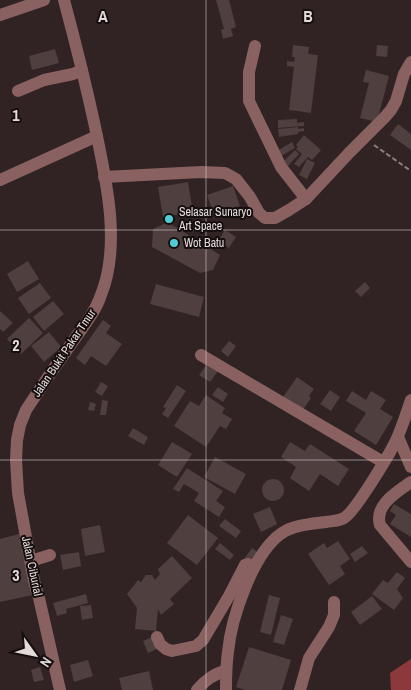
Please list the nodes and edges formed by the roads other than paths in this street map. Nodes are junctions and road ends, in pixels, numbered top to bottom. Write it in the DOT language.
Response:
graph roads {
  1 [pos="44,0"];
  2 [pos="64,0"];
  3 [pos="0,15"];
  4 [pos="255,46"];
  5 [pos="411,62"];
  6 [pos="82,70"];
  7 [pos="18,90"];
  8 [pos="97,136"];
  9 [pos="104,177"];
  10 [pos="0,180"];
  11 [pos="306,199"];
  12 [pos="201,355"];
  13 [pos="411,400"];
  14 [pos="398,437"];
  15 [pos="383,462"];
  16 [pos="411,467"];
  17 [pos="411,482"];
  18 [pos="24,530"];
  19 [pos="50,555"];
  20 [pos="30,561"];
  21 [pos="411,562"];
  22 [pos="252,573"];
  23 [pos="334,602"];
  24 [pos="157,637"];
  25 [pos="226,671"];
  26 [pos="60,690"];
  27 [pos="197,690"];
  28 [pos="226,690"];
  29 [pos="300,690"];
  1 -- 3 [label="street"];
  2 -- 6 [label="street, Jalan Bukit Pakar Tmur"];
  4 -- 11 [label="street"];
  5 -- 11 [label="street"];
  6 -- 7 [label="street"];
  6 -- 8 [label="street, Jalan Bukit Pakar Tmur"];
  8 -- 9 [label="street, Jalan Bukit Pakar Tmur"];
  8 -- 10 [label="street"];
  9 -- 11 [label="street"];
  9 -- 18 [label="street, Jalan Bukit Pakar Tmur"];
  12 -- 15 [label="street"];
  13 -- 14 [label="street"];
  14 -- 15 [label="street"];
  14 -- 16 [label="street"];
  15 -- 22 [label="street"];
  17 -- 21 [label="street"];
  18 -- 20 [label="street, Jalan Ciburial"];
  19 -- 20 [label="street"];
  20 -- 26 [label="street, Jalan Ciburial"];
  22 -- 24 [label="street"];
  22 -- 25 [label="street"];
  23 -- 29 [label="street"];
  25 -- 27 [label="street"];
  25 -- 28 [label="street"];
}
